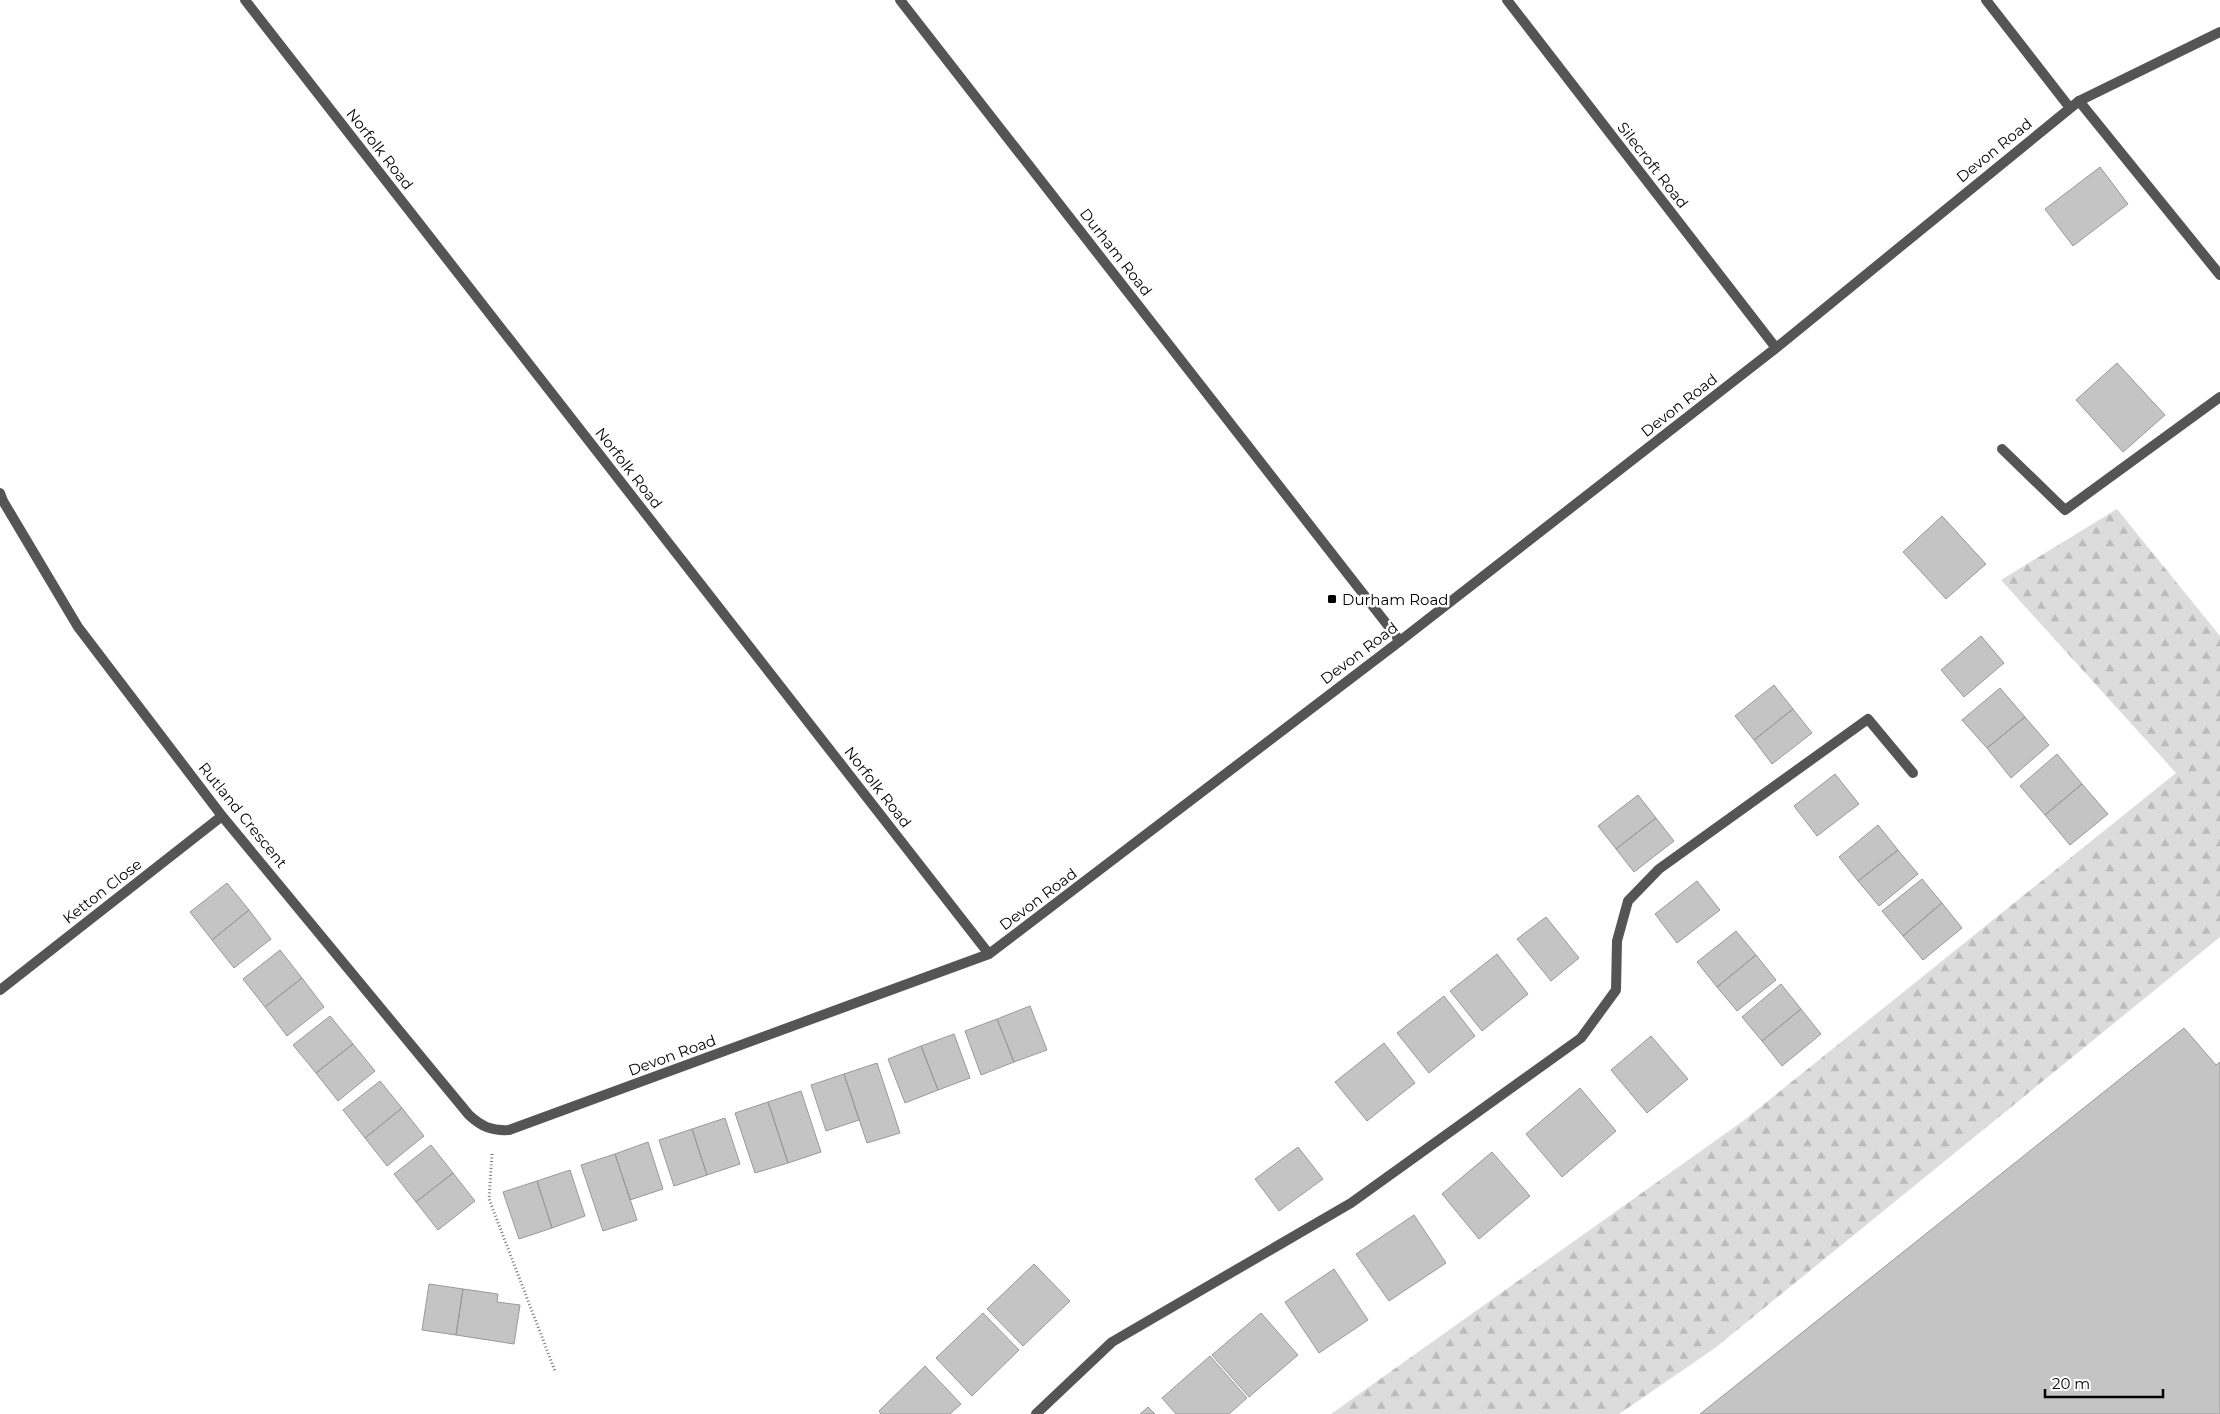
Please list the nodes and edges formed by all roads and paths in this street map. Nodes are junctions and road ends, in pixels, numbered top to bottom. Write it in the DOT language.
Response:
graph roads {
  1 [pos="245,0"];
  2 [pos="900,0"];
  3 [pos="1507,0"];
  4 [pos="1986,0"];
  5 [pos="2220,32"];
  6 [pos="2078,101"];
  7 [pos="2070,108"];
  8 [pos="2220,276"];
  9 [pos="1776,348"];
  10 [pos="2220,396"];
  11 [pos="2002,448"];
  12 [pos="0,493"];
  13 [pos="1400,641"];
  14 [pos="1913,773"];
  15 [pos="222,816"];
  16 [pos="989,954"];
  17 [pos="0,990"];
  18 [pos="494,1131"];
  19 [pos="554,1371"];
  20 [pos="1036,1414"];
  1 -- 16 [label="street, Norfolk Road"];
  2 -- 13 [label="street, Durham Road"];
  3 -- 9 [label="street, Silecroft Road"];
  4 -- 7 [label="street"];
  5 -- 6 [label="street, Devon Road"];
  6 -- 7 [label="street, Devon Road"];
  6 -- 8 [label="street"];
  7 -- 9 [label="street, Devon Road"];
  9 -- 13 [label="street, Devon Road"];
  10 -- 11 [label="street"];
  12 -- 15 [label="street, Rutland Crescent"];
  13 -- 16 [label="street, Devon Road"];
  14 -- 20 [label="street"];
  15 -- 17 [label="street, Ketton Close"];
  15 -- 18 [label="street, Rutland Crescent"];
  16 -- 18 [label="street, Devon Road"];
  18 -- 19 [label="path"];
}
